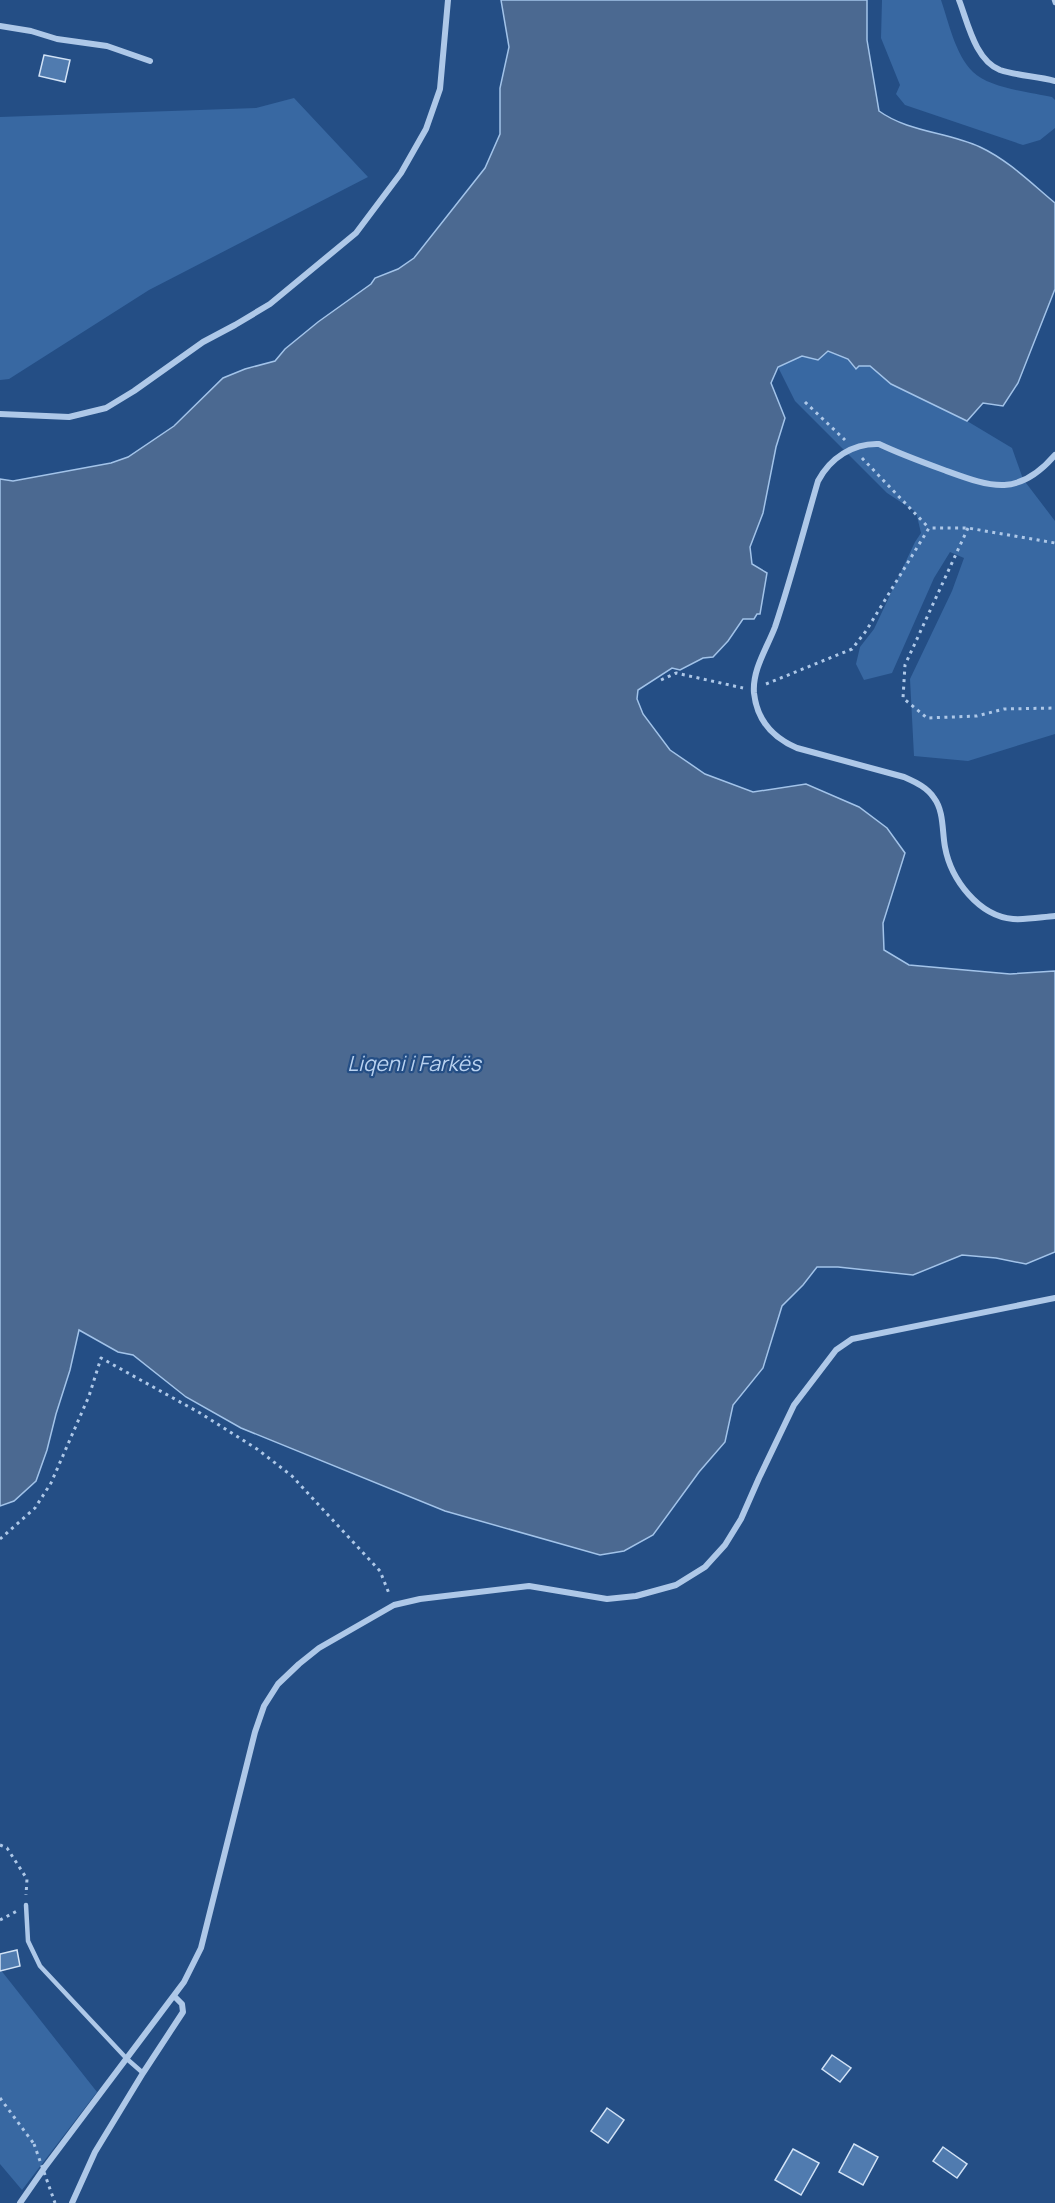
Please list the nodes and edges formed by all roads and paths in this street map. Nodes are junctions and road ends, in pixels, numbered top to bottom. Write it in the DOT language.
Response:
graph roads {
  1 [pos="448,0"];
  2 [pos="959,0"];
  3 [pos="0,26"];
  4 [pos="150,61"];
  5 [pos="1055,81"];
  6 [pos="805,402"];
  7 [pos="0,414"];
  8 [pos="853,448"];
  9 [pos="1055,455"];
  10 [pos="929,528"];
  11 [pos="968,528"];
  12 [pos="1055,543"];
  13 [pos="661,680"];
  14 [pos="754,690"];
  15 [pos="1055,708"];
  16 [pos="1055,916"];
  17 [pos="1055,1298"];
  18 [pos="0,1539"];
  19 [pos="394,1605"];
  20 [pos="0,1845"];
  21 [pos="26,1905"];
  22 [pos="0,1920"];
  23 [pos="174,1996"];
  24 [pos="127,2059"];
  25 [pos="143,2073"];
  26 [pos="0,2098"];
  27 [pos="20,2203"];
  28 [pos="55,2203"];
  29 [pos="72,2203"];
  1 -- 7 [label="street"];
  2 -- 5 [label="street"];
  3 -- 4 [label="street"];
  6 -- 8 [label="path"];
  8 -- 9 [label="street"];
  8 -- 10 [label="path"];
  8 -- 14 [label="street"];
  10 -- 11 [label="path"];
  10 -- 14 [label="path"];
  11 -- 12 [label="path"];
  11 -- 15 [label="path"];
  13 -- 14 [label="path"];
  14 -- 16 [label="street"];
  17 -- 19 [label="street"];
  18 -- 19 [label="path"];
  19 -- 23 [label="street"];
  20 -- 21 [label="path"];
  21 -- 22 [label="path"];
  21 -- 24 [label="lane"];
  23 -- 24 [label="street"];
  23 -- 25 [label="street"];
  24 -- 25 [label="lane"];
  24 -- 27 [label="street"];
  25 -- 29 [label="street"];
  26 -- 28 [label="path, bridge"];
}
